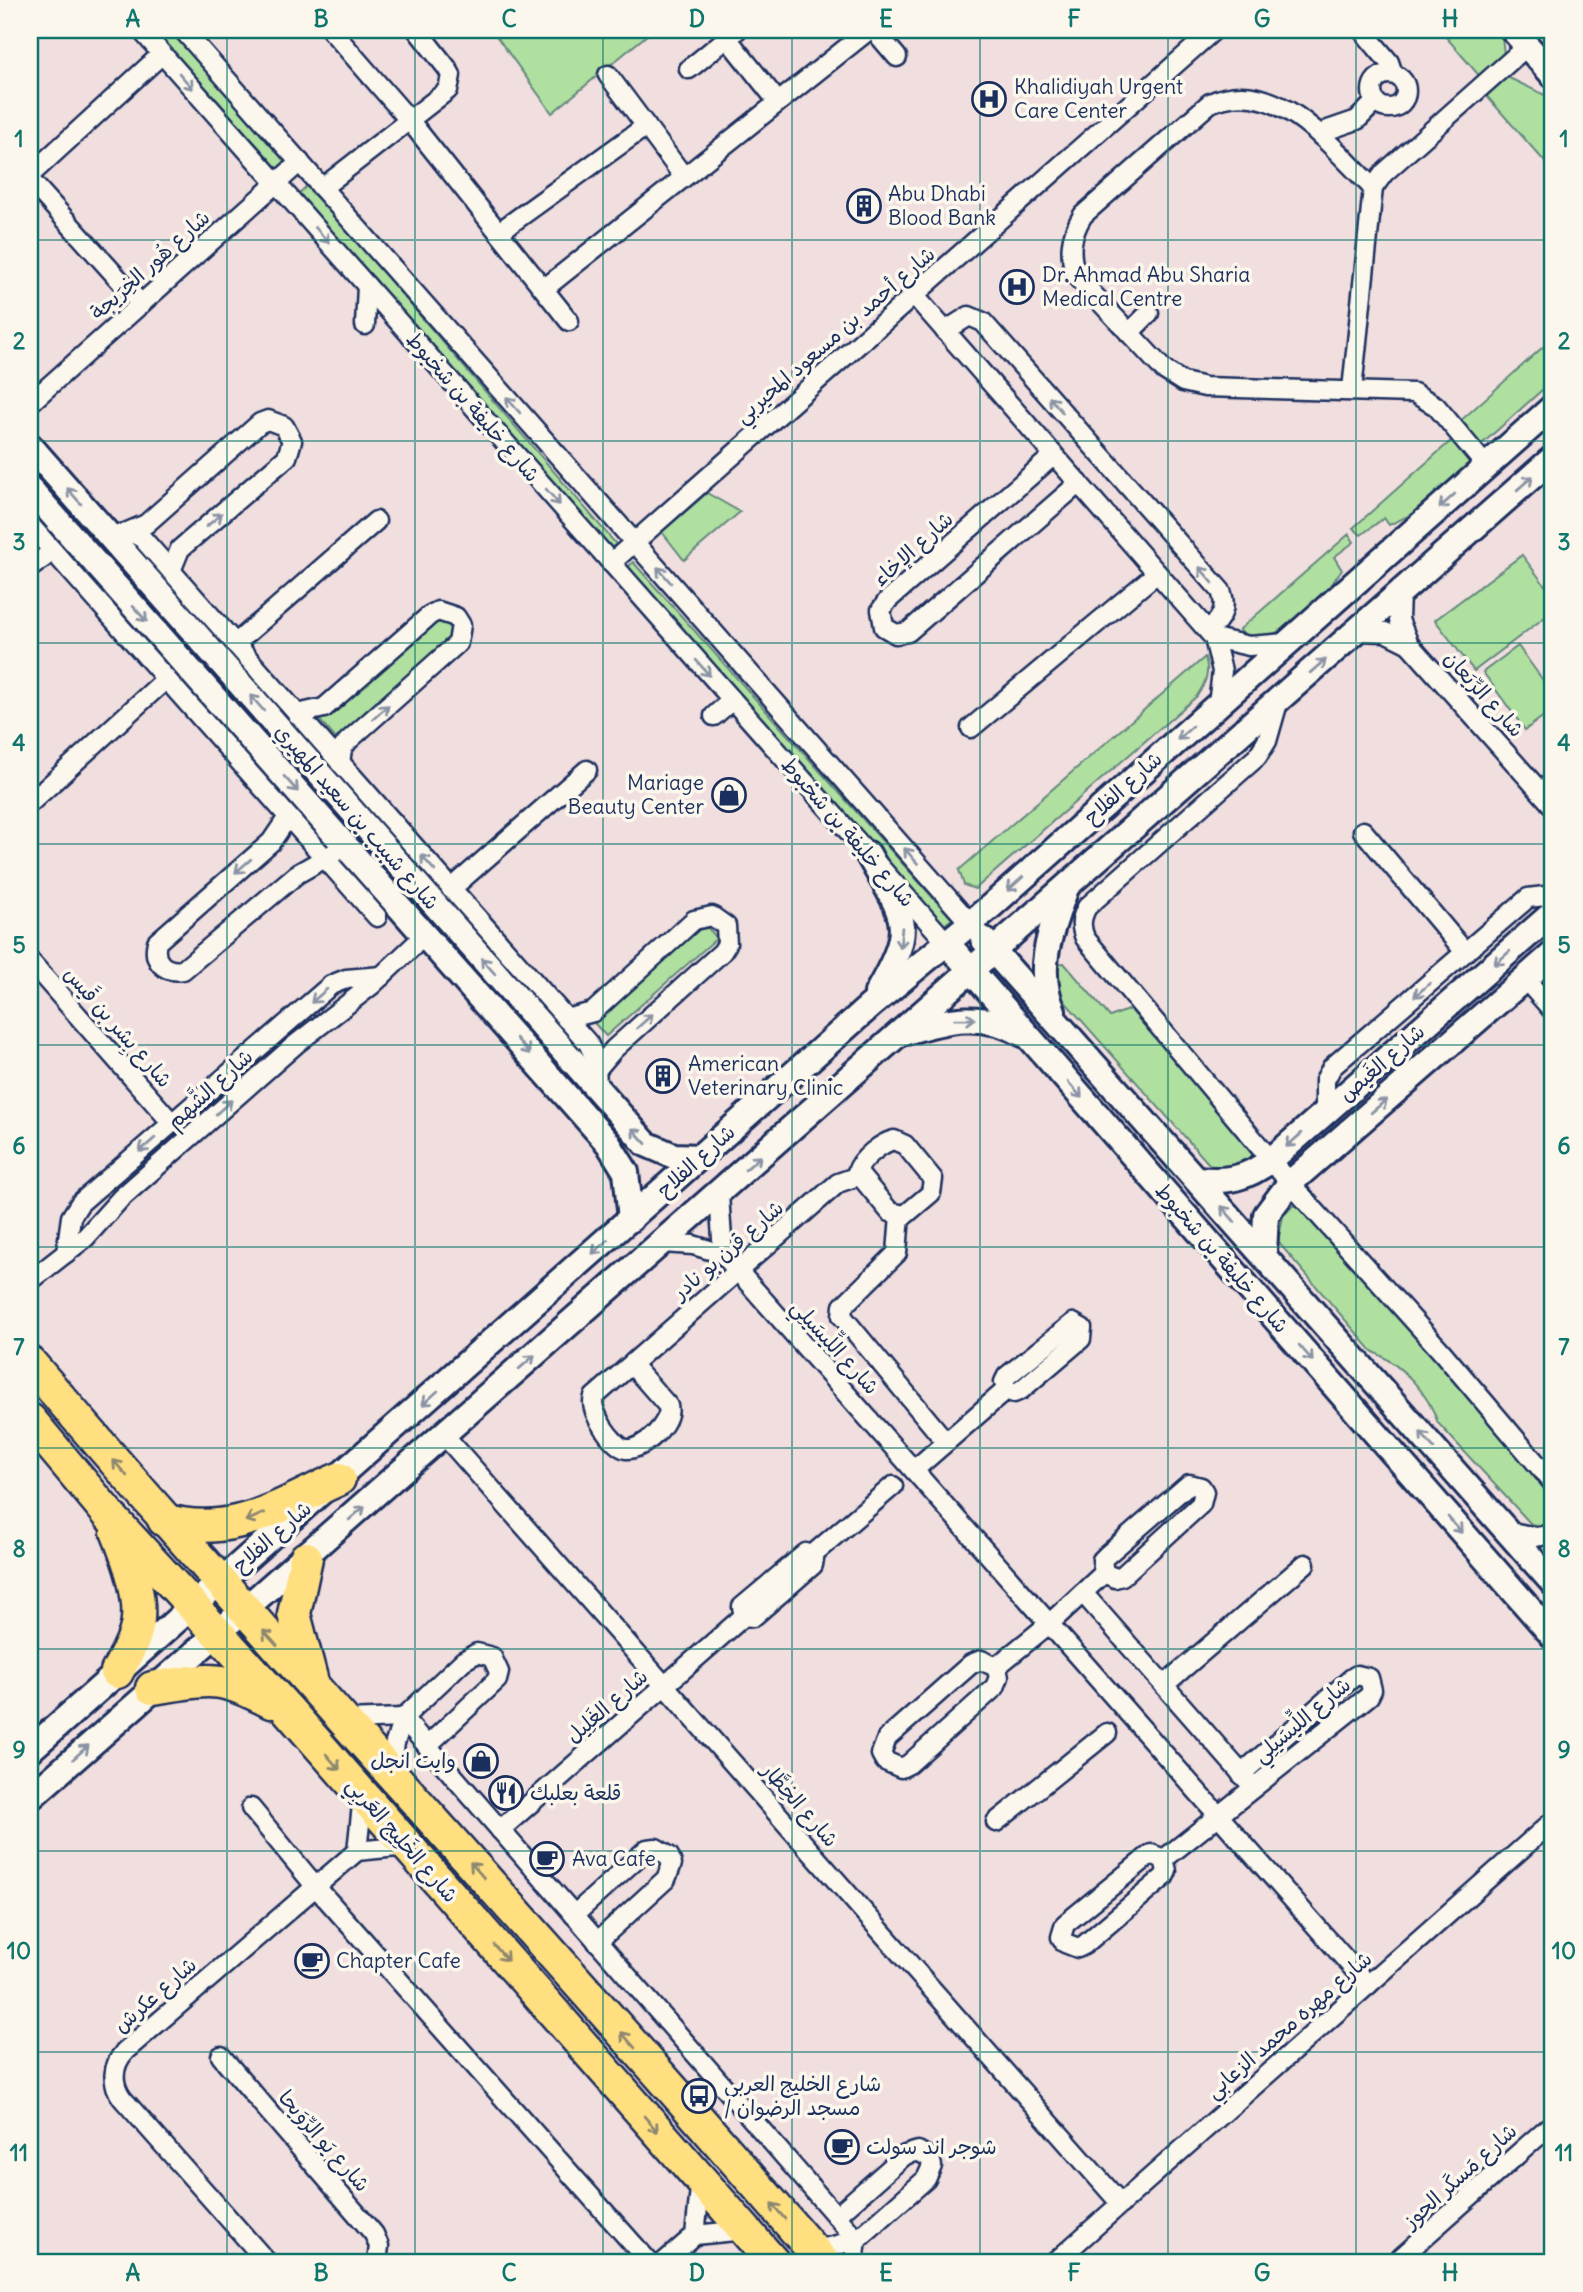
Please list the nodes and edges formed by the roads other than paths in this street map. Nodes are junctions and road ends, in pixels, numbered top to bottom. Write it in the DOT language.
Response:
graph roads {
  1 [pos="141,30"];
  2 [pos="183,30"];
  3 [pos="331,30"];
  4 [pos="417,30"];
  5 [pos="871,30"];
  6 [pos="1214,30"];
  7 [pos="1362,30"];
  8 [pos="732,34"];
  9 [pos="1520,38"];
  10 [pos="162,54"];
  11 [pos="897,57"];
  12 [pos="689,69"];
  13 [pos="1392,74"];
  14 [pos="608,75"];
  15 [pos="1553,75"];
  16 [pos="778,102"];
  17 [pos="1375,102"];
  18 [pos="410,121"];
  19 [pos="646,126"];
  20 [pos="1321,136"];
  21 [pos="300,162"];
  22 [pos="684,177"];
  23 [pos="30,178"];
  24 [pos="276,183"];
  25 [pos="323,188"];
  26 [pos="1373,188"];
  27 [pos="499,232"];
  28 [pos="367,286"];
  29 [pos="545,288"];
  30 [pos="914,295"];
  31 [pos="141,304"];
  32 [pos="1149,313"];
  33 [pos="569,321"];
  34 [pos="365,325"];
  35 [pos="945,331"];
  36 [pos="1129,333"];
  37 [pos="1352,390"];
  38 [pos="30,402"];
  39 [pos="1553,407"];
  40 [pos="30,446"];
  41 [pos="1054,455"];
  42 [pos="1553,458"];
  43 [pos="1486,466"];
  44 [pos="1079,484"];
  45 [pos="30,489"];
  46 [pos="376,521"];
  47 [pos="30,525"];
  48 [pos="116,534"];
  49 [pos="635,542"];
  50 [pos="53,551"];
  51 [pos="611,563"];
  52 [pos="30,568"];
  53 [pos="171,571"];
  54 [pos="1157,573"];
  55 [pos="1401,593"];
  56 [pos="108,596"];
  57 [pos="1357,631"];
  58 [pos="1211,635"];
  59 [pos="1285,643"];
  60 [pos="235,644"];
  61 [pos="1409,644"];
  62 [pos="166,679"];
  63 [pos="1279,699"];
  64 [pos="732,700"];
  65 [pos="1217,705"];
  66 [pos="297,714"];
  67 [pos="714,716"];
  68 [pos="971,728"];
  69 [pos="340,763"];
  70 [pos="587,770"];
  71 [pos="338,796"];
  72 [pos="30,803"];
  73 [pos="1553,806"];
  74 [pos="319,815"];
  75 [pos="288,817"];
  76 [pos="1363,831"];
  77 [pos="1171,833"];
  78 [pos="388,834"];
  79 [pos="1126,836"];
  80 [pos="335,852"];
  81 [pos="868,854"];
  82 [pos="451,889"];
  83 [pos="1065,890"];
  84 [pos="1553,895"];
  85 [pos="1553,913"];
  86 [pos="377,917"];
  87 [pos="970,923"];
  88 [pos="425,935"];
  89 [pos="947,943"];
  90 [pos="993,951"];
  91 [pos="1465,952"];
  92 [pos="1553,954"];
  93 [pos="30,961"];
  94 [pos="970,971"];
  95 [pos="1525,979"];
  96 [pos="355,987"];
  97 [pos="870,1006"];
  98 [pos="1553,1011"];
  99 [pos="1056,1018"];
  100 [pos="566,1019"];
  101 [pos="899,1034"];
  102 [pos="1030,1039"];
  103 [pos="597,1079"];
  104 [pos="1325,1113"];
  105 [pos="172,1123"];
  106 [pos="701,1157"];
  107 [pos="1271,1160"];
  108 [pos="858,1176"];
  109 [pos="1197,1179"];
  110 [pos="1290,1183"];
  111 [pos="719,1194"];
  112 [pos="73,1212"];
  113 [pos="900,1215"];
  114 [pos="631,1219"];
  115 [pos="91,1232"];
  116 [pos="662,1243"];
  117 [pos="66,1253"];
  118 [pos="723,1254"];
  119 [pos="1264,1254"];
  120 [pos="738,1272"];
  121 [pos="30,1281"];
  122 [pos="30,1363"];
  123 [pos="632,1365"];
  124 [pos="1006,1390"];
  125 [pos="30,1420"];
  126 [pos="444,1435"];
  127 [pos="946,1442"];
  128 [pos="914,1470"];
  129 [pos="339,1479"];
  130 [pos="1553,1483"];
  131 [pos="893,1486"];
  132 [pos="110,1516"];
  133 [pos="164,1520"];
  134 [pos="1507,1531"];
  135 [pos="1553,1534"];
  136 [pos="306,1558"];
  137 [pos="1305,1564"];
  138 [pos="1104,1573"];
  139 [pos="220,1583"];
  140 [pos="1553,1583"];
  141 [pos="1083,1593"];
  142 [pos="192,1606"];
  143 [pos="245,1611"];
  144 [pos="1049,1624"];
  145 [pos="218,1634"];
  146 [pos="1553,1636"];
  147 [pos="996,1667"];
  148 [pos="117,1672"];
  149 [pos="1164,1685"];
  150 [pos="665,1686"];
  151 [pos="152,1688"];
  152 [pos="315,1689"];
  153 [pos="288,1710"];
  154 [pos="403,1718"];
  155 [pos="345,1720"];
  156 [pos="1107,1733"];
  157 [pos="427,1746"];
  158 [pos="30,1750"];
  159 [pos="391,1772"];
  160 [pos="1241,1774"];
  161 [pos="1255,1789"];
  162 [pos="363,1796"];
  163 [pos="30,1798"];
  164 [pos="251,1808"];
  165 [pos="1220,1817"];
  166 [pos="1553,1821"];
  167 [pos="996,1822"];
  168 [pos="500,1830"];
  169 [pos="407,1846"];
  170 [pos="357,1851"];
  171 [pos="1164,1859"];
  172 [pos="316,1887"];
  173 [pos="574,1915"];
  174 [pos="597,1942"];
  175 [pos="1368,1985"];
  176 [pos="220,2056"];
  177 [pos="1553,2123"];
  178 [pos="701,2180"];
  179 [pos="1121,2204"];
  180 [pos="836,2216"];
  181 [pos="745,2230"];
  182 [pos="695,2235"];
  183 [pos="857,2240"];
  184 [pos="818,2257"];
  185 [pos="267,2262"];
  186 [pos="377,2262"];
  187 [pos="649,2262"];
  188 [pos="664,2262"];
  189 [pos="773,2262"];
  190 [pos="854,2262"];
  191 [pos="1055,2262"];
  192 [pos="1396,2262"];
  1 -- 10 [label="street, شارع خليفة بن شخبوط"];
  2 -- 21 [label="street, شارع خليفة بن شخبوط"];
  3 -- 18 [label="street"];
  4 -- 18 [label="street"];
  5 -- 11 [label="street"];
  5 -- 16 [label="street"];
  6 -- 30 [label="street, شارع أحمد بن مسعود المحيربي"];
  7 -- 13 [label="street"];
  8 -- 12 [label="street"];
  8 -- 16 [label="street"];
  9 -- 15 [label="main road"];
  9 -- 26 [label="street"];
  10 -- 23 [label="street"];
  10 -- 24 [label="street, شارع خليفة بن شخبوط, one-way"];
  13 -- 17 [label="street"];
  13 -- 17 [label="street"];
  14 -- 19 [label="street"];
  16 -- 22 [label="street"];
  17 -- 20 [label="street"];
  18 -- 25 [label="street"];
  18 -- 27 [label="street"];
  19 -- 22 [label="street"];
  19 -- 27 [label="street"];
  20 -- 26 [label="street"];
  20 -- 36 [label="street"];
  21 -- 24 [label="street, شارع هُور الخِرَيجة"];
  21 -- 25 [label="street, شارع خليفة بن شخبوط"];
  22 -- 29 [label="street"];
  23 -- 31 [label="street"];
  24 -- 28 [label="street, شارع خليفة بن شخبوط, one-way"];
  24 -- 31 [label="street, شارع هُور الخِرَيجة"];
  49 -- 25 [label="street, شارع خليفة بن شخبوط, one-way"];
  26 -- 37 [label="street"];
  27 -- 29 [label="street"];
  28 -- 34 [label="street"];
  28 -- 51 [label="street, شارع خليفة بن شخبوط, one-way"];
  29 -- 33 [label="street"];
  30 -- 35 [label="street"];
  30 -- 49 [label="street, شارع أحمد بن مسعود المحيربي"];
  31 -- 38 [label="street, شارع هُور الخِرَيجة"];
  32 -- 36 [label="street"];
  35 -- 41 [label="street"];
  58 -- 35 [label="street, one-way"];
  36 -- 37 [label="street"];
  37 -- 43 [label="street"];
  39 -- 43 [label="main road, شارع الفلاح"];
  48 -- 40 [label="main road, شارع شبيب بن سعيد المهيري, one-way"];
  41 -- 44 [label="street"];
  41 -- 44 [label="street, شارع الإخاء"];
  55 -- 42 [label="main road, شارع الفلاح, one-way"];
  43 -- 59 [label="main road, شارع الفلاح, one-way"];
  44 -- 54 [label="street"];
  45 -- 56 [label="main road, شارع شبيب بن سعيد المهيري"];
  46 -- 60 [label="street"];
  47 -- 50 [label="street"];
  48 -- 53 [label="street"];
  53 -- 48 [label="street, one-way"];
  71 -- 48 [label="main road, شارع شبيب بن سعيد المهيري, one-way"];
  49 -- 51 [label="street, شارع أحمد بن مسعود المحيربي"];
  87 -- 49 [label="street, شارع خليفة بن شخبوط, one-way"];
  50 -- 52 [label="street"];
  50 -- 56 [label="street"];
  51 -- 64 [label="street, شارع خليفة بن شخبوط, one-way"];
  53 -- 60 [label="street"];
  54 -- 58 [label="street"];
  54 -- 68 [label="street"];
  55 -- 57 [label="main road, شارع الفلاح"];
  55 -- 61 [label="street, شارع الرِّيَعان"];
  56 -- 62 [label="street"];
  56 -- 74 [label="main road, شارع شبيب بن سعيد المهيري, one-way"];
  57 -- 61 [label="street, شارع الرِّيَعان"];
  63 -- 57 [label="main road, شارع الفلاح, one-way"];
  58 -- 59 [label="street"];
  58 -- 65 [label="street"];
  59 -- 65 [label="main road, شارع الفلاح"];
  60 -- 66 [label="street"];
  61 -- 73 [label="street, شارع الرِّيَعان"];
  62 -- 72 [label="street"];
  62 -- 75 [label="street"];
  63 -- 77 [label="street"];
  63 -- 79 [label="main road, شارع الفلاح"];
  64 -- 67 [label="street"];
  64 -- 81 [label="street, شارع خليفة بن شخبوط"];
  65 -- 87 [label="main road, شارع الفلاح, one-way"];
  66 -- 69 [label="street"];
  69 -- 66 [label="street, شارع شبيب بن سعيد المهيري, one-way"];
  69 -- 78 [label="street"];
  70 -- 82 [label="street, شارع شبيب بن سعيد المهيري"];
  71 -- 74 [label="main road"];
  71 -- 78 [label="main road, شارع شبيب بن سعيد المهيري"];
  74 -- 80 [label="main road, شارع شبيب بن سعيد المهيري"];
  75 -- 80 [label="street"];
  75 -- 80 [label="street, one-way"];
  76 -- 91 [label="street"];
  77 -- 79 [label="street"];
  77 -- 107 [label="street"];
  82 -- 78 [label="street, one-way"];
  103 -- 78 [label="main road, شارع شبيب بن سعيد المهيري, one-way"];
  79 -- 83 [label="main road, شارع الفلاح"];
  80 -- 86 [label="street"];
  80 -- 88 [label="main road, شارع شبيب بن سعيد المهيري"];
  81 -- 89 [label="street, شارع خليفة بن شخبوط"];
  81 -- 97 [label="main road, one-way"];
  82 -- 100 [label="street"];
  83 -- 90 [label="main road, شارع الفلاح"];
  83 -- 99 [label="main road"];
  84 -- 91 [label="street"];
  85 -- 104 [label="main road, شارع الغَيص, one-way"];
  87 -- 89 [label="main road, شارع الفلاح"];
  87 -- 90 [label="main road, شارع خليفة بن شخبوط"];
  88 -- 96 [label="street"];
  88 -- 114 [label="main road, شارع شبيب بن سعيد المهيري, one-way"];
  89 -- 94 [label="main road, شارع خليفة بن شخبوط"];
  89 -- 97 [label="main road, شارع الفلاح"];
  90 -- 94 [label="main road, شارع الفلاح"];
  90 -- 99 [label="main road, شارع خليفة بن شخبوط"];
  91 -- 104 [label="street, one-way"];
  92 -- 95 [label="main road, شارع الغَيص"];
  93 -- 105 [label="street, شارع بِشر بن قَيس"];
  94 -- 101 [label="main road, شارع الفلاح"];
  94 -- 102 [label="main road, شارع خليفة بن شخبوط"];
  95 -- 98 [label="street"];
  110 -- 95 [label="main road, شارع الغَيص, one-way"];
  96 -- 105 [label="street, one-way"];
  115 -- 96 [label="street, شارع الشَّهم, one-way"];
  97 -- 106 [label="main road, شارع الفلاح"];
  99 -- 109 [label="main road, شارع خليفة بن شخبوط"];
  100 -- 103 [label="street"];
  103 -- 100 [label="street, one-way"];
  101 -- 102 [label="main road, one-way"];
  111 -- 101 [label="main road, شارع الفلاح, one-way"];
  102 -- 146 [label="main road, شارع خليفة بن شخبوط, one-way"];
  106 -- 103 [label="main road, شارع شبيب بن سعيد المهيري, one-way"];
  104 -- 107 [label="main road, شارع الغَيص, one-way"];
  105 -- 112 [label="street, one-way"];
  106 -- 114 [label="main road, شارع الفلاح"];
  107 -- 109 [label="main road, شارع الغَيص"];
  107 -- 110 [label="street"];
  108 -- 113 [label="street"];
  108 -- 113 [label="street, شارع قرن بو نادر"];
  108 -- 120 [label="street, شارع قرن بو نادر"];
  119 -- 109 [label="main road, شارع خليفة بن شخبوط, one-way"];
  110 -- 119 [label="main road, شارع الغَيص"];
  110 -- 130 [label="street"];
  111 -- 116 [label="main road, شارع الفلاح"];
  111 -- 118 [label="street"];
  112 -- 115 [label="street"];
  112 -- 117 [label="street"];
  113 -- 127 [label="street"];
  114 -- 129 [label="main road, شارع الفلاح, one-way"];
  115 -- 117 [label="street, شارع الشَّهم"];
  116 -- 118 [label="street"];
  126 -- 116 [label="main road, شارع الفلاح, one-way"];
  117 -- 121 [label="street, شارع الشَّهم"];
  118 -- 120 [label="street, شارع اللِّيسَيلِي"];
  134 -- 119 [label="main road, شارع خليفة بن شخبوط, one-way"];
  120 -- 123 [label="street, شارع قرن بو نادر"];
  120 -- 128 [label="street, شارع اللِّيسَيلِي"];
  133 -- 122 [label="highway, شارع الخَلِيج العَربِي, one-way"];
  123 -- 123 [label="street, شارع قرن بو نادر"];
  124 -- 127 [label="street"];
  125 -- 132 [label="highway, شارع الخَلِيج العَربِي"];
  136 -- 126 [label="main road, شارع الفلاح, one-way"];
  126 -- 150 [label="street, شارع الخِطَّار"];
  127 -- 128 [label="street"];
  128 -- 144 [label="street, شارع اللِّيسَيلِي"];
  129 -- 133 [label="highway, one-way"];
  129 -- 139 [label="main road, شارع الفلاح"];
  131 -- 150 [label="street, شارع الغَلِيل"];
  132 -- 142 [label="highway, شارع الخَلِيج العَربِي"];
  132 -- 148 [label="highway"];
  133 -- 139 [label="highway, شارع الخَلِيج العَربِي"];
  134 -- 135 [label="street"];
  134 -- 140 [label="main road, شارع خليفة بن شخبوط"];
  136 -- 143 [label="main road, شارع الفلاح"];
  136 -- 152 [label="highway"];
  137 -- 149 [label="street"];
  138 -- 138 [label="street"];
  138 -- 141 [label="street"];
  139 -- 142 [label="main road, شارع الفلاح"];
  139 -- 143 [label="highway, شارع الخَلِيج العَربِي"];
  141 -- 144 [label="street"];
  141 -- 149 [label="street"];
  142 -- 145 [label="highway, شارع الخَلِيج العَربِي"];
  142 -- 148 [label="main road, شارع الفلاح"];
  143 -- 145 [label="main road, شارع الفلاح"];
  152 -- 143 [label="highway, شارع الخَلِيج العَربِي, one-way"];
  144 -- 147 [label="street"];
  144 -- 165 [label="street, شارع اللِّيسَيلِي"];
  145 -- 151 [label="main road, شارع الفلاح"];
  145 -- 153 [label="highway, شارع الخَلِيج العَربِي"];
  147 -- 147 [label="street"];
  148 -- 158 [label="main road, شارع الفلاح"];
  149 -- 160 [label="street"];
  150 -- 168 [label="street, شارع الغَلِيل"];
  150 -- 179 [label="street, شارع الخِطَّار"];
  151 -- 153 [label="highway"];
  163 -- 151 [label="main road, شارع الفلاح, one-way"];
  152 -- 155 [label="highway, شارع الخَلِيج العَربِي"];
  153 -- 162 [label="highway, شارع الخَلِيج العَربِي, one-way"];
  154 -- 155 [label="street"];
  154 -- 157 [label="street"];
  154 -- 157 [label="street"];
  154 -- 159 [label="street, شارع الخَلِيج العَربِي"];
  155 -- 159 [label="highway, شارع الخَلِيج العَربِي"];
  156 -- 167 [label="street"];
  157 -- 168 [label="street"];
  184 -- 159 [label="highway, شارع الخَلِيج العَربِي, one-way"];
  160 -- 161 [label="street"];
  160 -- 161 [label="street, شارع اللِّيسَيلِي"];
  161 -- 165 [label="street, شارع اللِّيسَيلِي"];
  162 -- 169 [label="highway, شارع الخَلِيج العَربِي"];
  162 -- 170 [label="street"];
  164 -- 172 [label="street"];
  165 -- 171 [label="street, شارع اللِّيسَيلِي"];
  165 -- 175 [label="street, شارع اللِّيسَيلِي"];
  166 -- 175 [label="street, شارع مهره محمد الزعابي"];
  168 -- 173 [label="street"];
  169 -- 170 [label="street"];
  169 -- 178 [label="highway, شارع الخَلِيج العَربِي, one-way"];
  170 -- 172 [label="street, شارع عكرش"];
  171 -- 171 [label="street, شارع اللِّيسَيلِي"];
  172 -- 185 [label="street, شارع عكرش"];
  172 -- 187 [label="street"];
  173 -- 174 [label="street"];
  173 -- 174 [label="street"];
  174 -- 180 [label="street"];
  175 -- 179 [label="street, شارع مهره محمد الزعابي"];
  176 -- 186 [label="street, شارع يَو الرِّوَيحا"];
  177 -- 192 [label="street, شارع مَسكَر الحوز"];
  178 -- 181 [label="highway, شارع الخَلِيج العَربِي"];
  178 -- 182 [label="street"];
  179 -- 191 [label="street, شارع مهره محمد الزعابي"];
  180 -- 183 [label="street"];
  180 -- 183 [label="street, شارع الخَلِيج العَربِي"];
  181 -- 182 [label="street"];
  181 -- 189 [label="highway, شارع الخَلِيج العَربِي"];
  182 -- 188 [label="street"];
  183 -- 184 [label="street, شارع الخَلِيج العَربِي"];
  183 -- 190 [label="street"];
}
